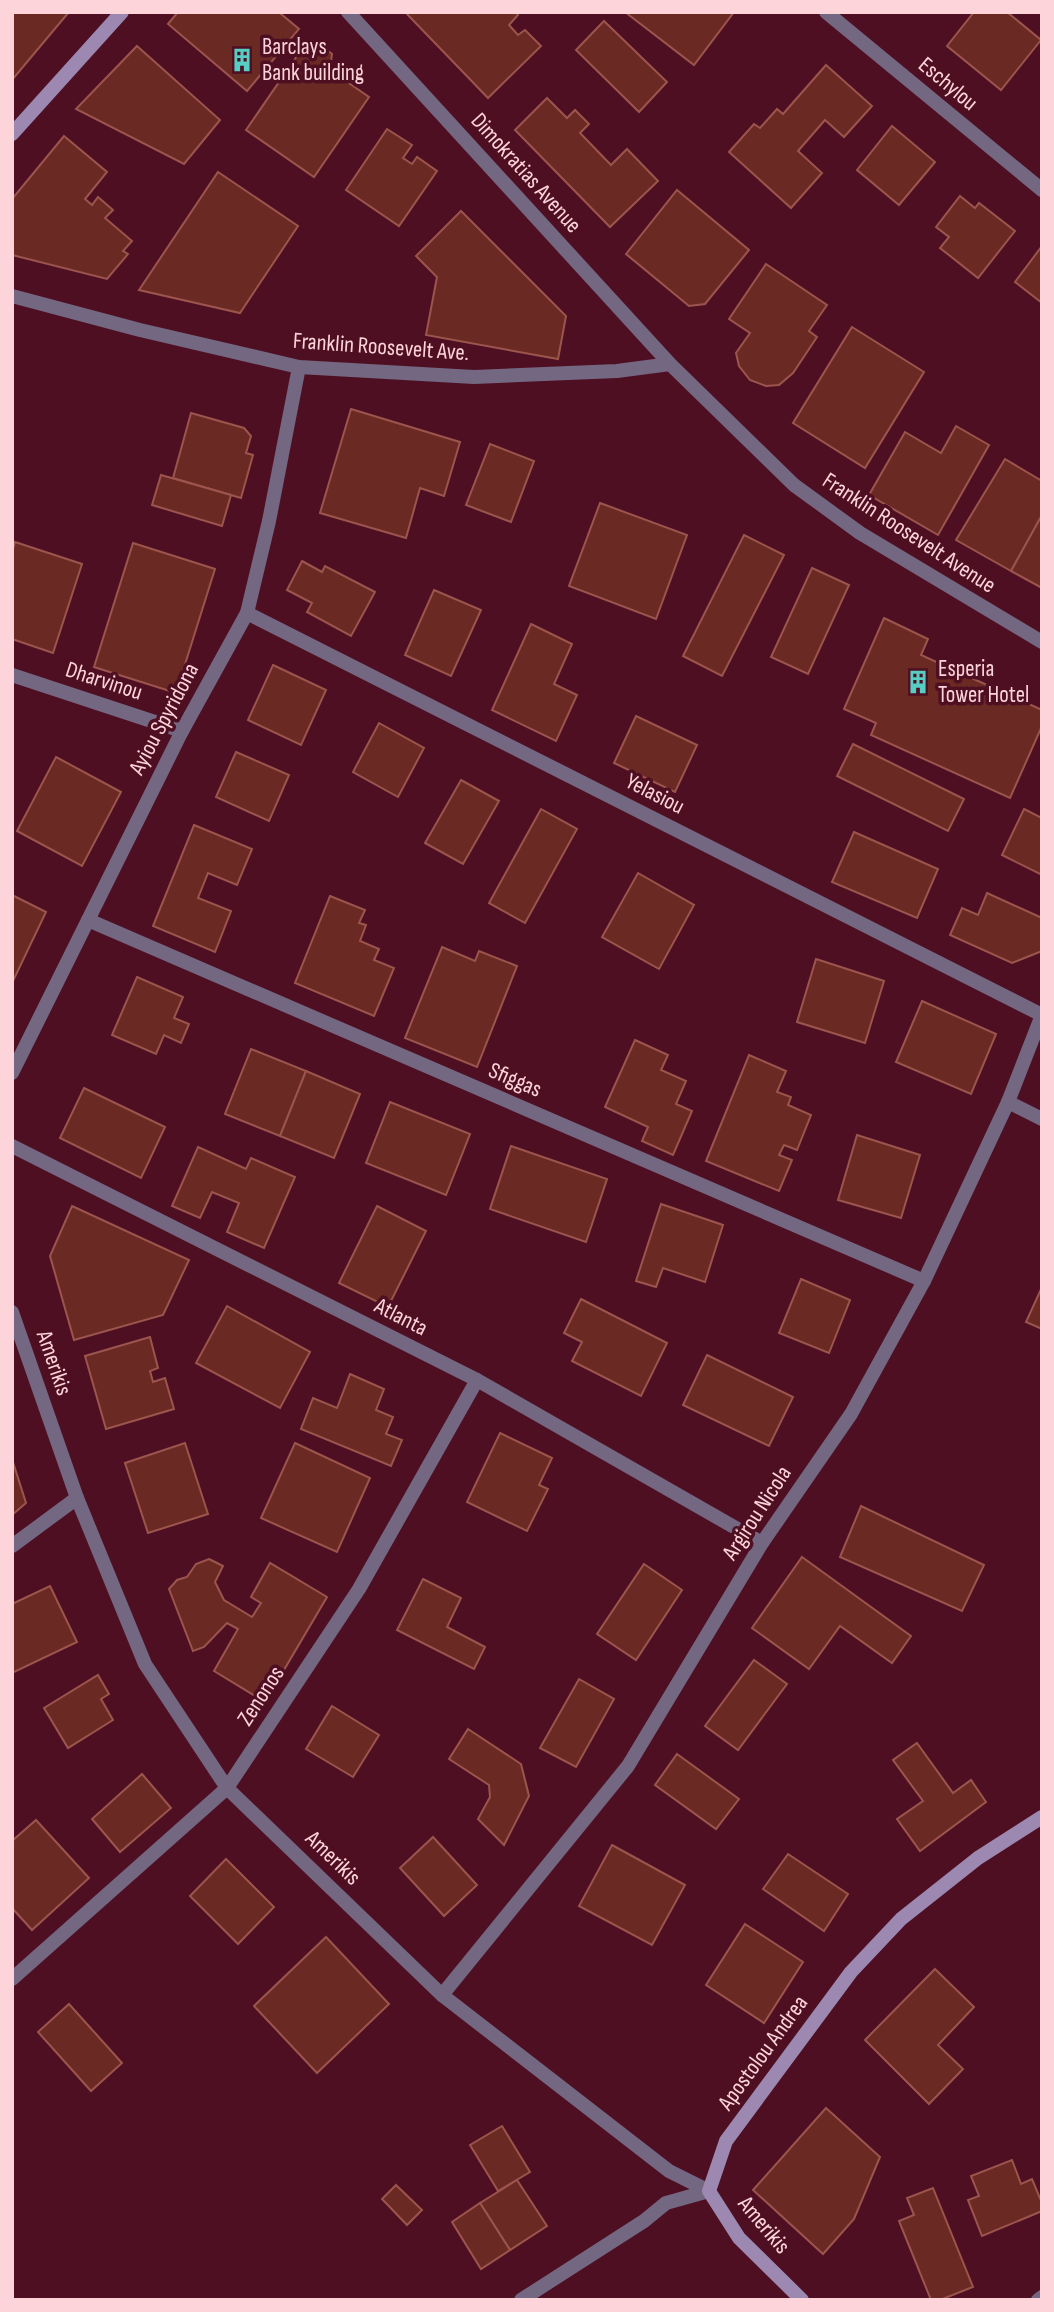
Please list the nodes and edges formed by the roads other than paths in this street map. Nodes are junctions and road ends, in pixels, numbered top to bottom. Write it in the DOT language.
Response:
graph roads {
  1 [pos="122,12"];
  2 [pos="348,12"];
  3 [pos="826,12"];
  4 [pos="12,134"];
  5 [pos="1042,190"];
  6 [pos="12,296"];
  7 [pos="670,364"];
  8 [pos="299,367"];
  9 [pos="247,614"];
  10 [pos="1042,642"];
  11 [pos="12,675"];
  12 [pos="183,731"];
  13 [pos="88,920"];
  14 [pos="1042,1015"];
  15 [pos="12,1073"];
  16 [pos="1008,1102"];
  17 [pos="1042,1119"];
  18 [pos="12,1146"];
  19 [pos="924,1281"];
  20 [pos="12,1312"];
  21 [pos="477,1380"];
  22 [pos="77,1498"];
  23 [pos="762,1543"];
  24 [pos="12,1546"];
  25 [pos="227,1788"];
  26 [pos="1042,1817"];
  27 [pos="12,1979"];
  28 [pos="442,1995"];
  29 [pos="709,2191"];
  30 [pos="521,2300"];
  31 [pos="803,2300"];
  1 -- 4 [label="street"];
  2 -- 7 [label="street, Dimokratias Avenue"];
  3 -- 5 [label="street, Eschylou"];
  6 -- 8 [label="street, Franklin Roosevelt Ave."];
  7 -- 8 [label="street, Franklin Roosevelt Ave."];
  7 -- 10 [label="street, Franklin Roosevelt Avenue"];
  8 -- 9 [label="street, Ayiou Spyridona"];
  9 -- 12 [label="street, Ayiou Spyridona"];
  9 -- 14 [label="street, Yelasiou"];
  11 -- 12 [label="street, Dharvinou"];
  12 -- 13 [label="street, Ayiou Spyridona"];
  13 -- 15 [label="street, Ayiou Spyridona"];
  13 -- 19 [label="street, Sfiggas"];
  14 -- 16 [label="street, Argirou Nicola"];
  16 -- 17 [label="street"];
  16 -- 19 [label="street, Argirou Nicola"];
  18 -- 21 [label="street, Atlanta"];
  19 -- 23 [label="street, Argirou Nicola"];
  20 -- 22 [label="street, Amerikis"];
  21 -- 23 [label="street, Atlanta"];
  21 -- 25 [label="street, Zenonos"];
  22 -- 24 [label="street"];
  22 -- 25 [label="street, Amerikis"];
  23 -- 28 [label="street, Argirou Nicola"];
  25 -- 27 [label="street, Zenonos"];
  25 -- 28 [label="street, Amerikis"];
  26 -- 29 [label="street, Apostolou Andrea"];
  28 -- 29 [label="street, Amerikis"];
  29 -- 30 [label="street"];
  29 -- 31 [label="street, Amerikis"];
}
